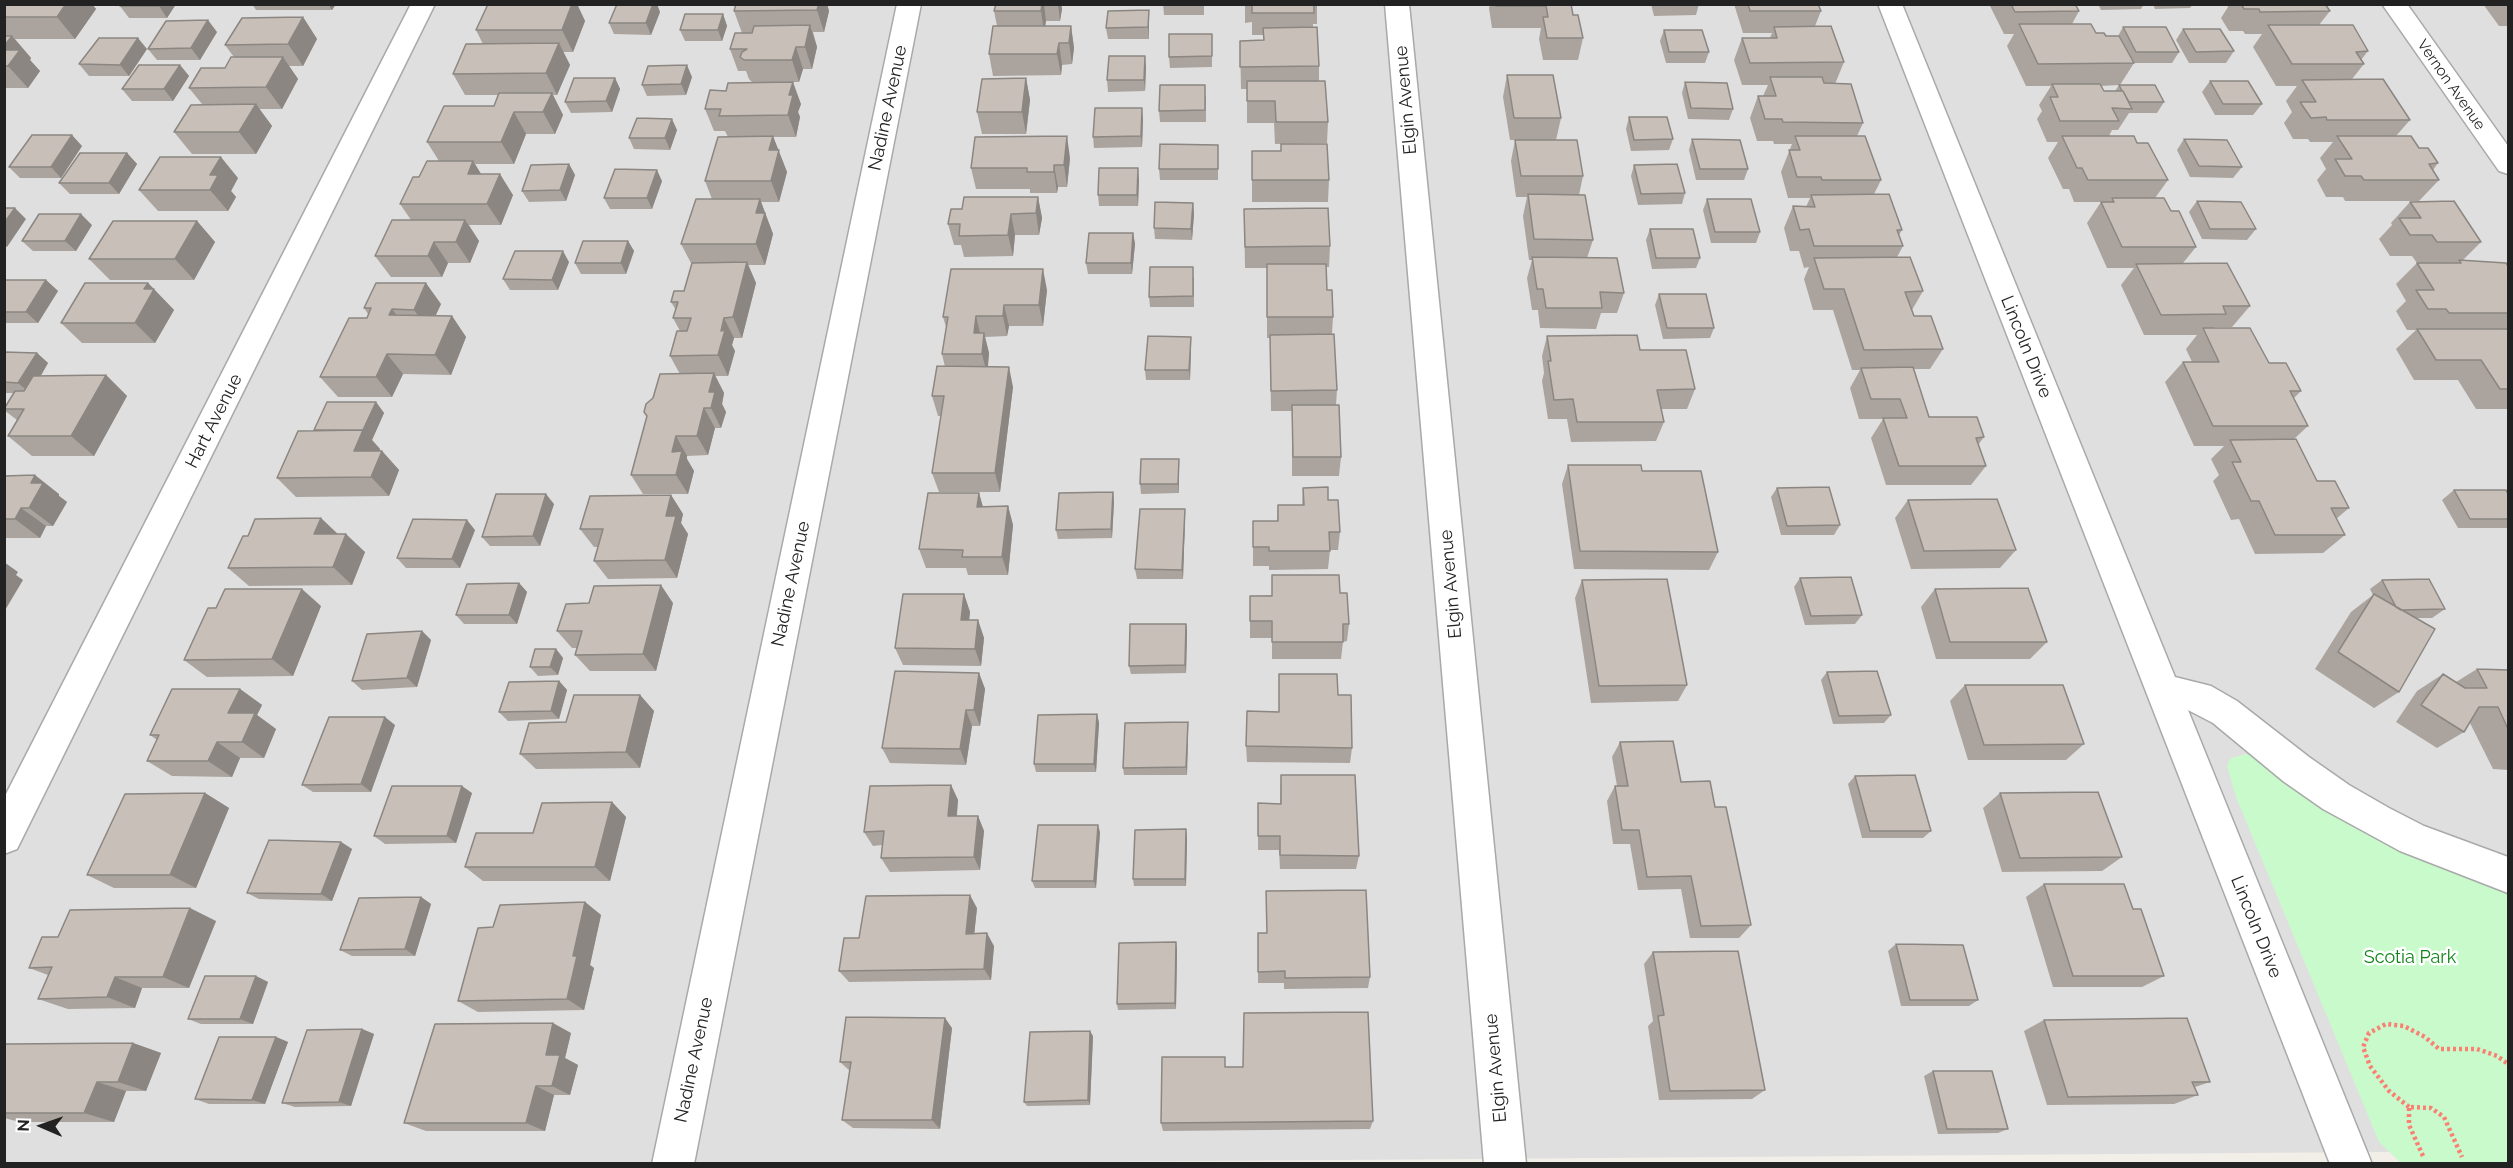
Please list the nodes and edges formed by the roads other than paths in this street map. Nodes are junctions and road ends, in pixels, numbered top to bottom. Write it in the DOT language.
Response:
graph roads {
  1 [pos="423,4"];
  2 [pos="909,4"];
  3 [pos="1397,4"];
  4 [pos="1890,4"];
  5 [pos="2394,4"];
  6 [pos="2508,165"];
  7 [pos="2161,690"];
  8 [pos="4,837"];
  9 [pos="2508,875"];
  10 [pos="673,1164"];
  11 [pos="1504,1164"];
  12 [pos="2351,1164"];
  1 -- 8 [label="street, Hart Avenue"];
  2 -- 10 [label="street, Nadine Avenue"];
  3 -- 11 [label="street, Elgin Avenue"];
  4 -- 7 [label="street, Lincoln Drive"];
  5 -- 6 [label="street, Vernon Avenue"];
  7 -- 9 [label="street"];
  7 -- 12 [label="street, Lincoln Drive"];
}
